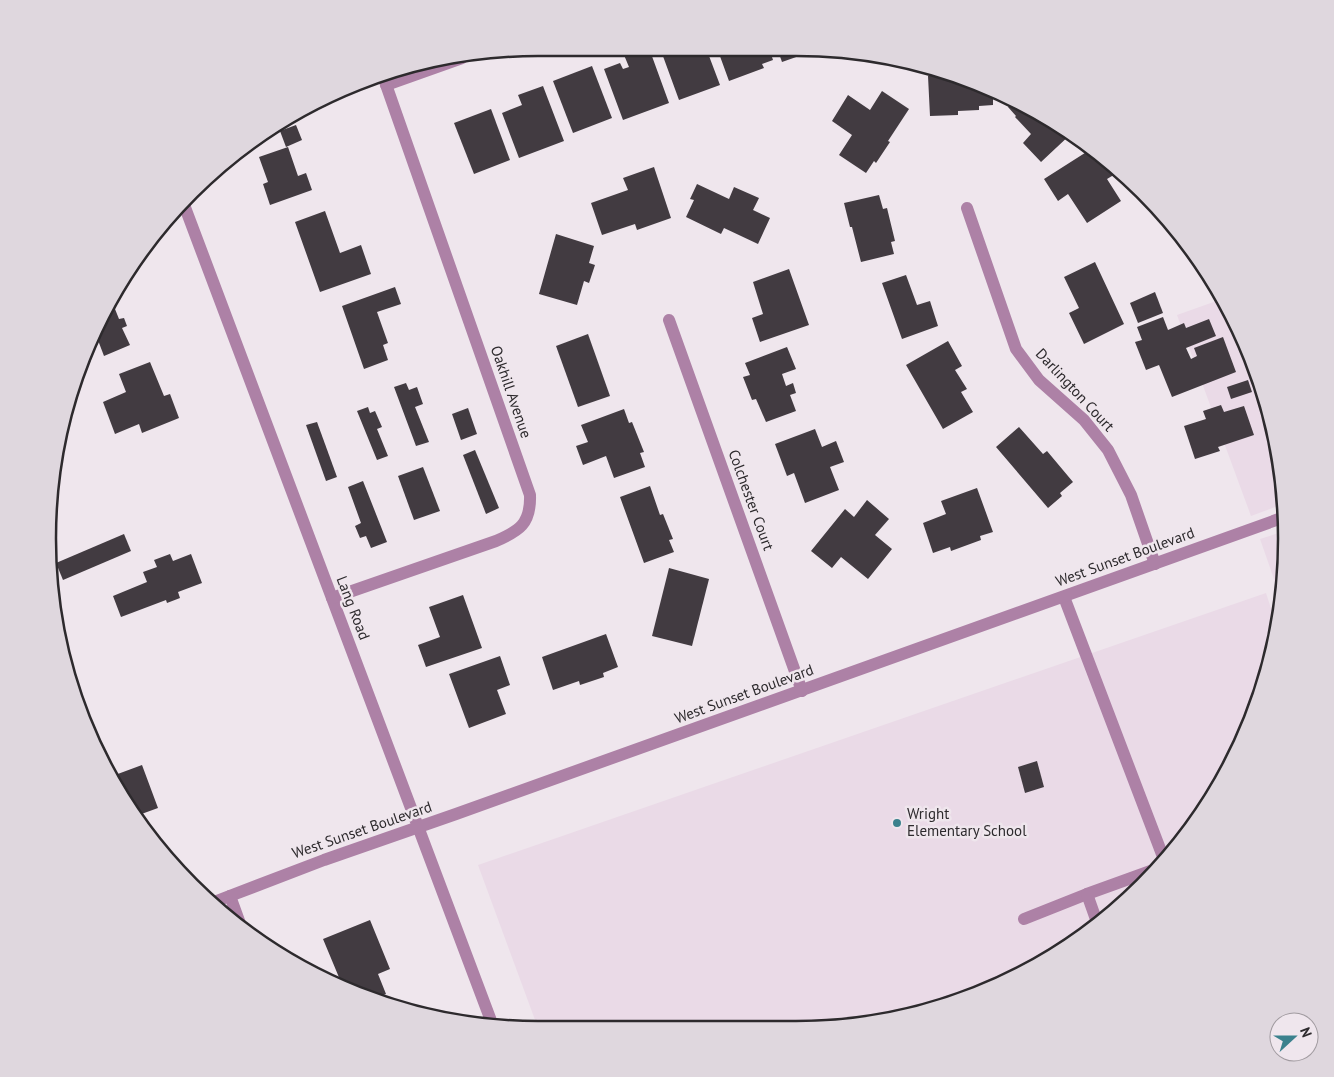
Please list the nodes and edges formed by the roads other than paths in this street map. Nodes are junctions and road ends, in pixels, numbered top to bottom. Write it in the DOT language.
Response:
graph roads {
  1 [pos="385,81"];
  2 [pos="967,208"];
  3 [pos="186,210"];
  4 [pos="669,320"];
  5 [pos="1277,520"];
  6 [pos="1155,564"];
  7 [pos="1064,597"];
  8 [pos="332,598"];
  9 [pos="802,691"];
  10 [pos="418,828"];
  11 [pos="1161,852"];
  12 [pos="1142,874"];
  13 [pos="1087,894"];
  14 [pos="230,896"];
  15 [pos="220,900"];
  16 [pos="236,914"];
  17 [pos="1095,916"];
  18 [pos="1024,918"];
  19 [pos="490,1018"];
  1 -- 8 [label="street, Oakhill Avenue"];
  2 -- 6 [label="street, Darlington Court"];
  3 -- 8 [label="street, Lang Road"];
  4 -- 9 [label="street, Colchester Court"];
  5 -- 6 [label="street, West Sunset Boulevard"];
  6 -- 7 [label="street, West Sunset Boulevard"];
  7 -- 9 [label="street, West Sunset Boulevard"];
  7 -- 11 [label="street"];
  8 -- 10 [label="street, Lang Road"];
  9 -- 10 [label="street, West Sunset Boulevard"];
  10 -- 14 [label="street, West Sunset Boulevard"];
  10 -- 19 [label="street, Lang Road"];
  12 -- 13 [label="street"];
  13 -- 17 [label="street"];
  13 -- 18 [label="street"];
  14 -- 15 [label="street, West Sunset Boulevard"];
  14 -- 16 [label="street"];
}
